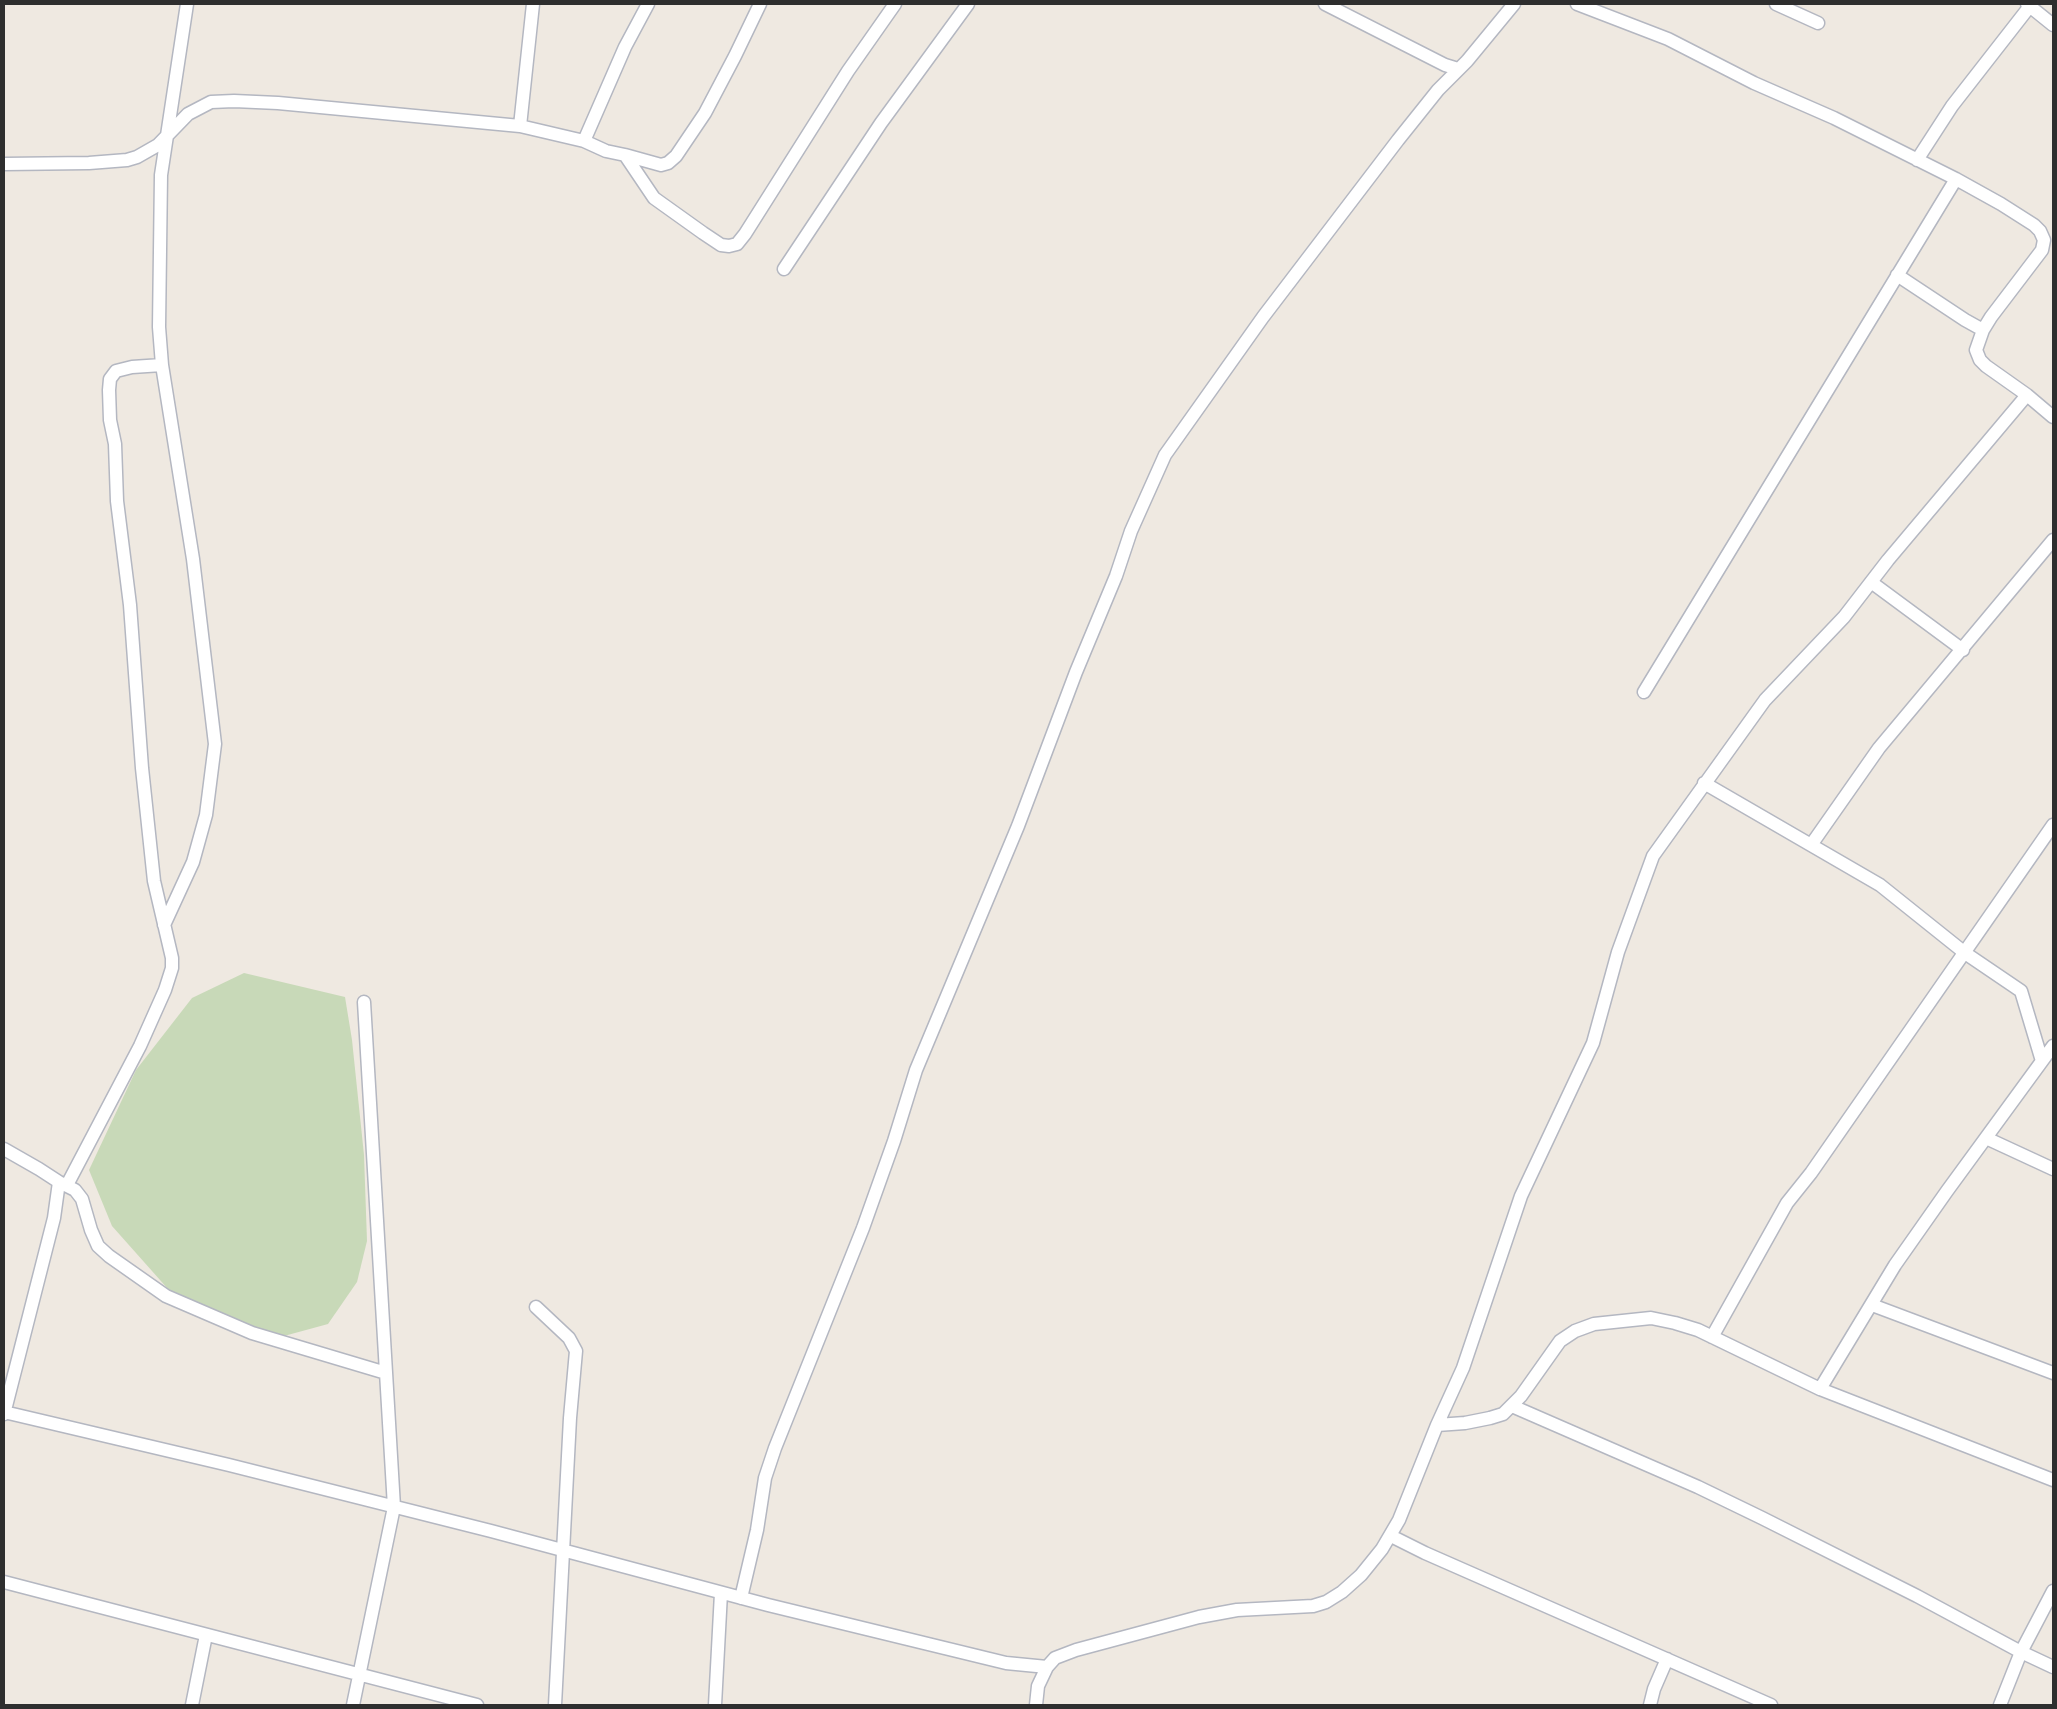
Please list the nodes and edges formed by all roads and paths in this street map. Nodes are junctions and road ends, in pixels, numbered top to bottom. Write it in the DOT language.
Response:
graph roads {
  1 [pos="187,4"];
  2 [pos="533,4"];
  3 [pos="648,4"];
  4 [pos="760,4"];
  5 [pos="895,4"];
  6 [pos="968,4"];
  7 [pos="1325,4"];
  8 [pos="1514,4"];
  9 [pos="1577,4"];
  10 [pos="1776,4"];
  11 [pos="2029,5"];
  12 [pos="1818,23"];
  13 [pos="2053,25"];
  14 [pos="1458,69"];
  15 [pos="520,126"];
  16 [pos="168,134"];
  17 [pos="584,141"];
  18 [pos="625,155"];
  19 [pos="1917,160"];
  20 [pos="4,164"];
  21 [pos="1956,179"];
  22 [pos="2040,231"];
  23 [pos="2053,235"];
  24 [pos="784,269"];
  25 [pos="1897,275"];
  26 [pos="1983,330"];
  27 [pos="162,365"];
  28 [pos="2027,395"];
  29 [pos="2053,416"];
  30 [pos="2053,540"];
  31 [pos="1871,582"];
  32 [pos="1962,650"];
  33 [pos="1644,692"];
  34 [pos="1704,783"];
  35 [pos="2053,825"];
  36 [pos="1811,845"];
  37 [pos="164,926"];
  38 [pos="1965,953"];
  39 [pos="364,1002"];
  40 [pos="2053,1046"];
  41 [pos="2042,1061"];
  42 [pos="1986,1138"];
  43 [pos="4,1149"];
  44 [pos="2053,1169"];
  45 [pos="63,1184"];
  46 [pos="1872,1305"];
  47 [pos="536,1307"];
  48 [pos="1712,1337"];
  49 [pos="386,1373"];
  50 [pos="2053,1373"];
  51 [pos="1820,1389"];
  52 [pos="1512,1406"];
  53 [pos="4,1412"];
  54 [pos="1437,1425"];
  55 [pos="2053,1480"];
  56 [pos="394,1507"];
  57 [pos="1391,1536"];
  58 [pos="564,1551"];
  59 [pos="4,1582"];
  60 [pos="2053,1591"];
  61 [pos="721,1593"];
  62 [pos="741,1598"];
  63 [pos="206,1635"];
  64 [pos="2021,1652"];
  65 [pos="1667,1659"];
  66 [pos="1047,1667"];
  67 [pos="2053,1667"];
  68 [pos="359,1675"];
  69 [pos="192,1705"];
  70 [pos="353,1705"];
  71 [pos="477,1705"];
  72 [pos="555,1705"];
  73 [pos="715,1705"];
  74 [pos="1036,1705"];
  75 [pos="1650,1705"];
  76 [pos="1771,1705"];
  77 [pos="2000,1705"];
  1 -- 16 [label="street"];
  2 -- 15 [label="street"];
  3 -- 17 [label="street"];
  4 -- 18 [label="street"];
  5 -- 18 [label="street"];
  6 -- 24 [label="street"];
  7 -- 14 [label="street"];
  8 -- 14 [label="street"];
  9 -- 19 [label="street"];
  10 -- 12 [label="street"];
  11 -- 13 [label="street"];
  11 -- 19 [label="street"];
  14 -- 62 [label="street"];
  15 -- 16 [label="street"];
  15 -- 17 [label="street"];
  16 -- 20 [label="street"];
  16 -- 27 [label="street"];
  17 -- 18 [label="street"];
  19 -- 21 [label="street"];
  21 -- 22 [label="street"];
  21 -- 25 [label="street"];
  22 -- 23 [label="street"];
  22 -- 26 [label="street"];
  25 -- 26 [label="street"];
  25 -- 33 [label="street"];
  26 -- 28 [label="street"];
  27 -- 37 [label="street"];
  27 -- 37 [label="street"];
  28 -- 29 [label="street"];
  28 -- 31 [label="street"];
  30 -- 32 [label="street"];
  31 -- 32 [label="street"];
  31 -- 34 [label="street"];
  32 -- 36 [label="street"];
  34 -- 36 [label="street"];
  34 -- 54 [label="street"];
  35 -- 38 [label="street"];
  36 -- 38 [label="street"];
  37 -- 45 [label="street"];
  38 -- 41 [label="street"];
  38 -- 48 [label="street"];
  39 -- 49 [label="street"];
  40 -- 41 [label="street"];
  41 -- 42 [label="street"];
  42 -- 44 [label="street"];
  42 -- 46 [label="street"];
  43 -- 45 [label="street"];
  45 -- 49 [label="street"];
  45 -- 53 [label="street"];
  46 -- 50 [label="street"];
  46 -- 51 [label="street"];
  47 -- 58 [label="street"];
  48 -- 51 [label="street"];
  48 -- 52 [label="street"];
  49 -- 56 [label="street"];
  51 -- 55 [label="street"];
  52 -- 54 [label="street"];
  52 -- 64 [label="street"];
  53 -- 56 [label="street"];
  54 -- 57 [label="street"];
  56 -- 58 [label="street"];
  56 -- 68 [label="street"];
  57 -- 65 [label="street"];
  57 -- 66 [label="street"];
  58 -- 61 [label="street"];
  58 -- 72 [label="street"];
  59 -- 63 [label="street"];
  60 -- 64 [label="street"];
  61 -- 62 [label="street"];
  61 -- 73 [label="street"];
  62 -- 66 [label="street"];
  63 -- 68 [label="street"];
  63 -- 69 [label="street"];
  64 -- 67 [label="street"];
  64 -- 77 [label="street"];
  65 -- 75 [label="street"];
  65 -- 76 [label="street"];
  66 -- 74 [label="street"];
  68 -- 70 [label="street"];
  68 -- 71 [label="street"];
}
